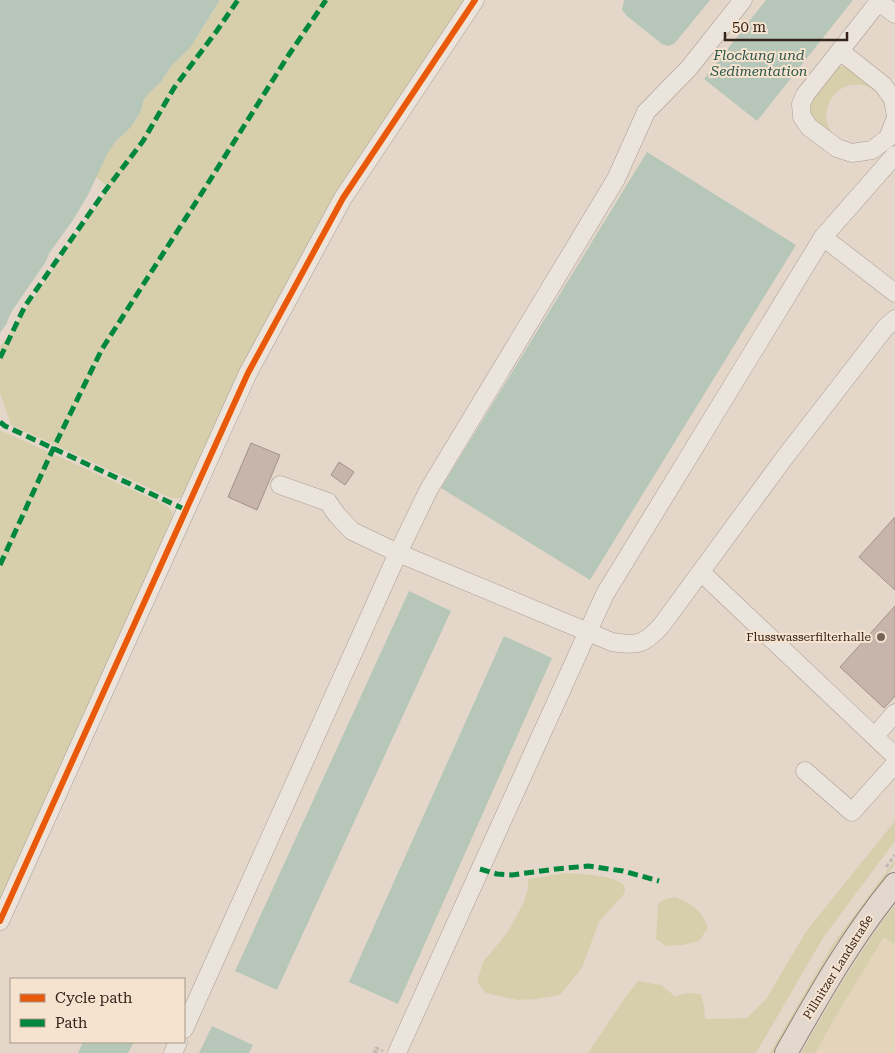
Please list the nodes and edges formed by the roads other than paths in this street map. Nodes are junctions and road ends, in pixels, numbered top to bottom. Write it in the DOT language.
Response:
graph roads {
  1 [pos="475,0"];
  2 [pos="743,0"];
  3 [pos="880,1"];
  4 [pos="895,14"];
  5 [pos="840,51"];
  6 [pos="895,111"];
  7 [pos="895,120"];
  8 [pos="895,155"];
  9 [pos="823,237"];
  10 [pos="895,293"];
  11 [pos="895,319"];
  12 [pos="280,485"];
  13 [pos="398,553"];
  14 [pos="702,573"];
  15 [pos="588,632"];
  16 [pos="895,713"];
  17 [pos="875,736"];
  18 [pos="895,756"];
  19 [pos="895,764"];
  20 [pos="805,771"];
  21 [pos="895,884"];
  22 [pos="0,921"];
  23 [pos="185,1027"];
  24 [pos="397,1053"];
  25 [pos="786,1053"];
  1 -- 22 [label="lane"];
  2 -- 13 [label="lane"];
  3 -- 4 [label="lane"];
  3 -- 5 [label="lane"];
  5 -- 6 [label="lane"];
  5 -- 7 [label="lane"];
  8 -- 9 [label="lane"];
  9 -- 10 [label="lane"];
  9 -- 15 [label="lane"];
  11 -- 14 [label="lane"];
  12 -- 13 [label="lane"];
  13 -- 15 [label="lane"];
  13 -- 23 [label="lane"];
  14 -- 15 [label="lane"];
  14 -- 17 [label="lane"];
  15 -- 24 [label="lane"];
  16 -- 17 [label="lane"];
  17 -- 18 [label="lane"];
  19 -- 20 [label="lane"];
  21 -- 25 [label="main road, Pillnitzer Landstraße"];
}
